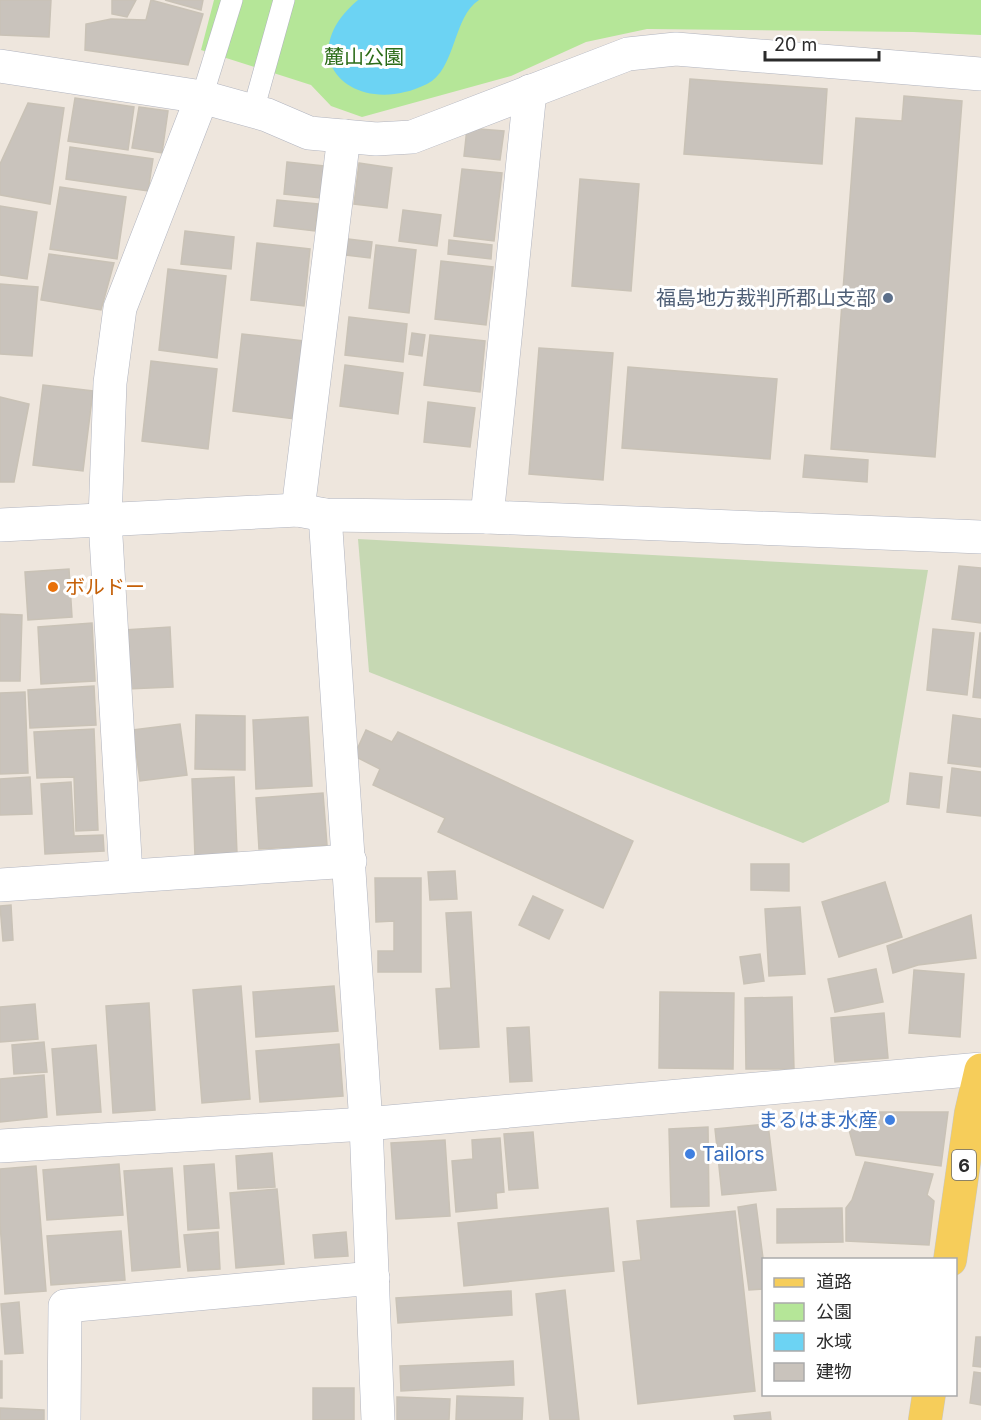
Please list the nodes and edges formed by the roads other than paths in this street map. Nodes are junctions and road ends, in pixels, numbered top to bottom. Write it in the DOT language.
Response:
graph roads {
  1 [pos="232,0"];
  2 [pos="284,0"];
  3 [pos="0,66"];
  4 [pos="981,74"];
  5 [pos="530,91"];
  6 [pos="202,97"];
  7 [pos="253,111"];
  8 [pos="344,136"];
  9 [pos="312,512"];
  10 [pos="487,517"];
  11 [pos="105,520"];
  12 [pos="0,525"];
  13 [pos="981,537"];
  14 [pos="350,861"];
  15 [pos="126,875"];
  16 [pos="0,885"];
  17 [pos="981,1070"];
  18 [pos="366,1124"];
  19 [pos="0,1146"];
  20 [pos="950,1258"];
  21 [pos="373,1278"];
  22 [pos="929,1396"];
  23 [pos="64,1420"];
  24 [pos="378,1420"];
  25 [pos="925,1420"];
  1 -- 6 [label="lane"];
  2 -- 7 [label="lane"];
  3 -- 6 [label="street"];
  4 -- 5 [label="street"];
  5 -- 8 [label="street"];
  5 -- 10 [label="street"];
  6 -- 7 [label="street"];
  6 -- 11 [label="street"];
  7 -- 8 [label="street"];
  8 -- 9 [label="street"];
  9 -- 10 [label="street"];
  9 -- 11 [label="street"];
  9 -- 14 [label="street"];
  10 -- 13 [label="street"];
  11 -- 12 [label="street"];
  11 -- 15 [label="street"];
  14 -- 15 [label="street"];
  14 -- 18 [label="street"];
  15 -- 16 [label="street"];
  17 -- 18 [label="street"];
  17 -- 20 [label="main road, 6"];
  18 -- 19 [label="street"];
  18 -- 21 [label="street"];
  21 -- 23 [label="street"];
  21 -- 24 [label="street"];
  22 -- 25 [label="main road"];
}
